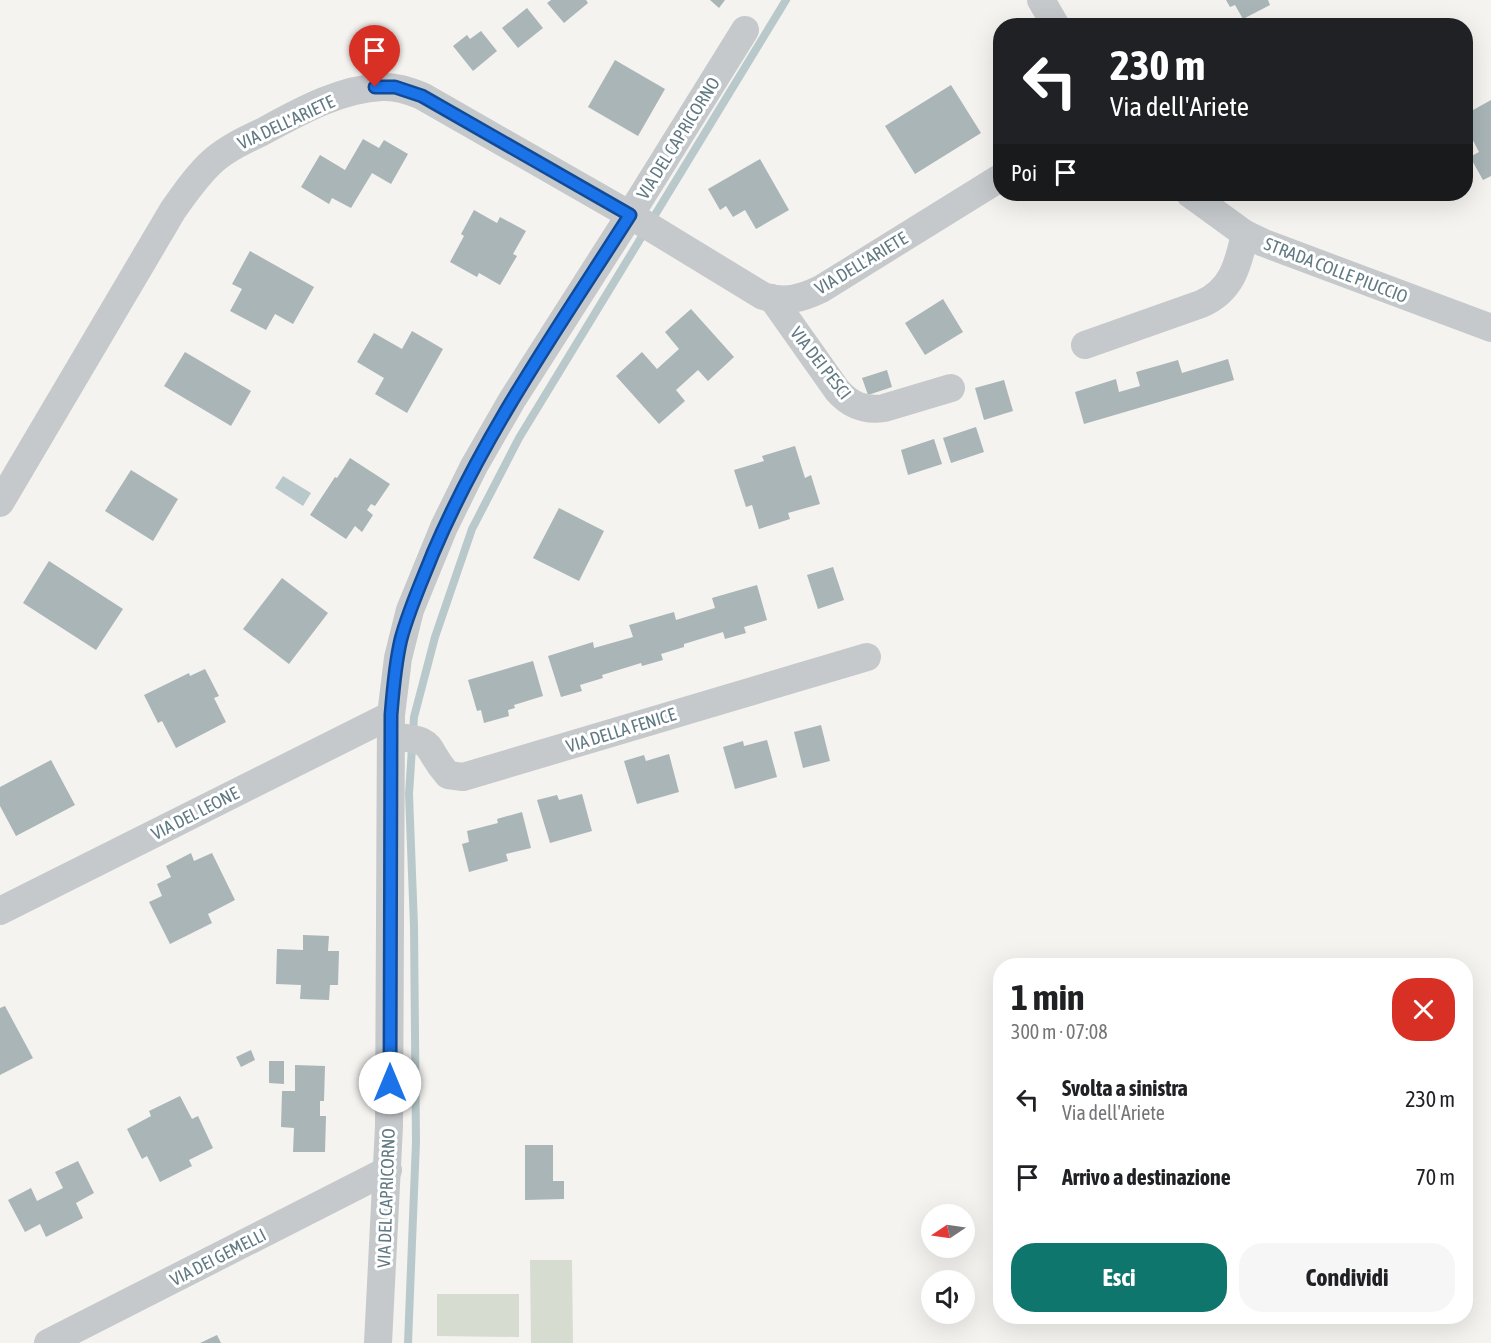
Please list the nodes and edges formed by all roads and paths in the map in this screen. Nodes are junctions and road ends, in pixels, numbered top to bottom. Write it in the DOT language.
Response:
graph roads {
  1 [pos="1041,0"];
  2 [pos="1051,18"];
  3 [pos="744,30"];
  4 [pos="993,182"];
  5 [pos="1200,201"];
  6 [pos="630,215"];
  7 [pos="1245,234"];
  8 [pos="772,298"];
  9 [pos="1491,328"];
  10 [pos="1085,345"];
  11 [pos="951,388"];
  12 [pos="0,503"];
  13 [pos="867,657"];
  14 [pos="391,726"];
  15 [pos="0,911"];
  16 [pos="388,1170"];
  17 [pos="48,1343"];
  18 [pos="378,1343"];
  1 -- 2 [label="street"];
  3 -- 6 [label="street, VIA DEL CAPRICORNO"];
  4 -- 8 [label="street, VIA DELL'ARIETE"];
  5 -- 7 [label="street, STRADA COLLE PIUCCIO"];
  6 -- 8 [label="street, VIA DELL'ARIETE"];
  6 -- 12 [label="street, VIA DELL'ARIETE"];
  6 -- 14 [label="street, VIA DEL CAPRICORNO"];
  7 -- 9 [label="street, STRADA COLLE PIUCCIO"];
  7 -- 10 [label="street"];
  8 -- 11 [label="street, VIA DEI PESCI"];
  13 -- 14 [label="street, VIA DELLA FENICE"];
  14 -- 15 [label="street, VIA DEL LEONE"];
  14 -- 16 [label="street, VIA DEL CAPRICORNO"];
  16 -- 17 [label="street, VIA DEI GEMELLI"];
  16 -- 18 [label="street, VIA DEL CAPRICORNO"];
}
